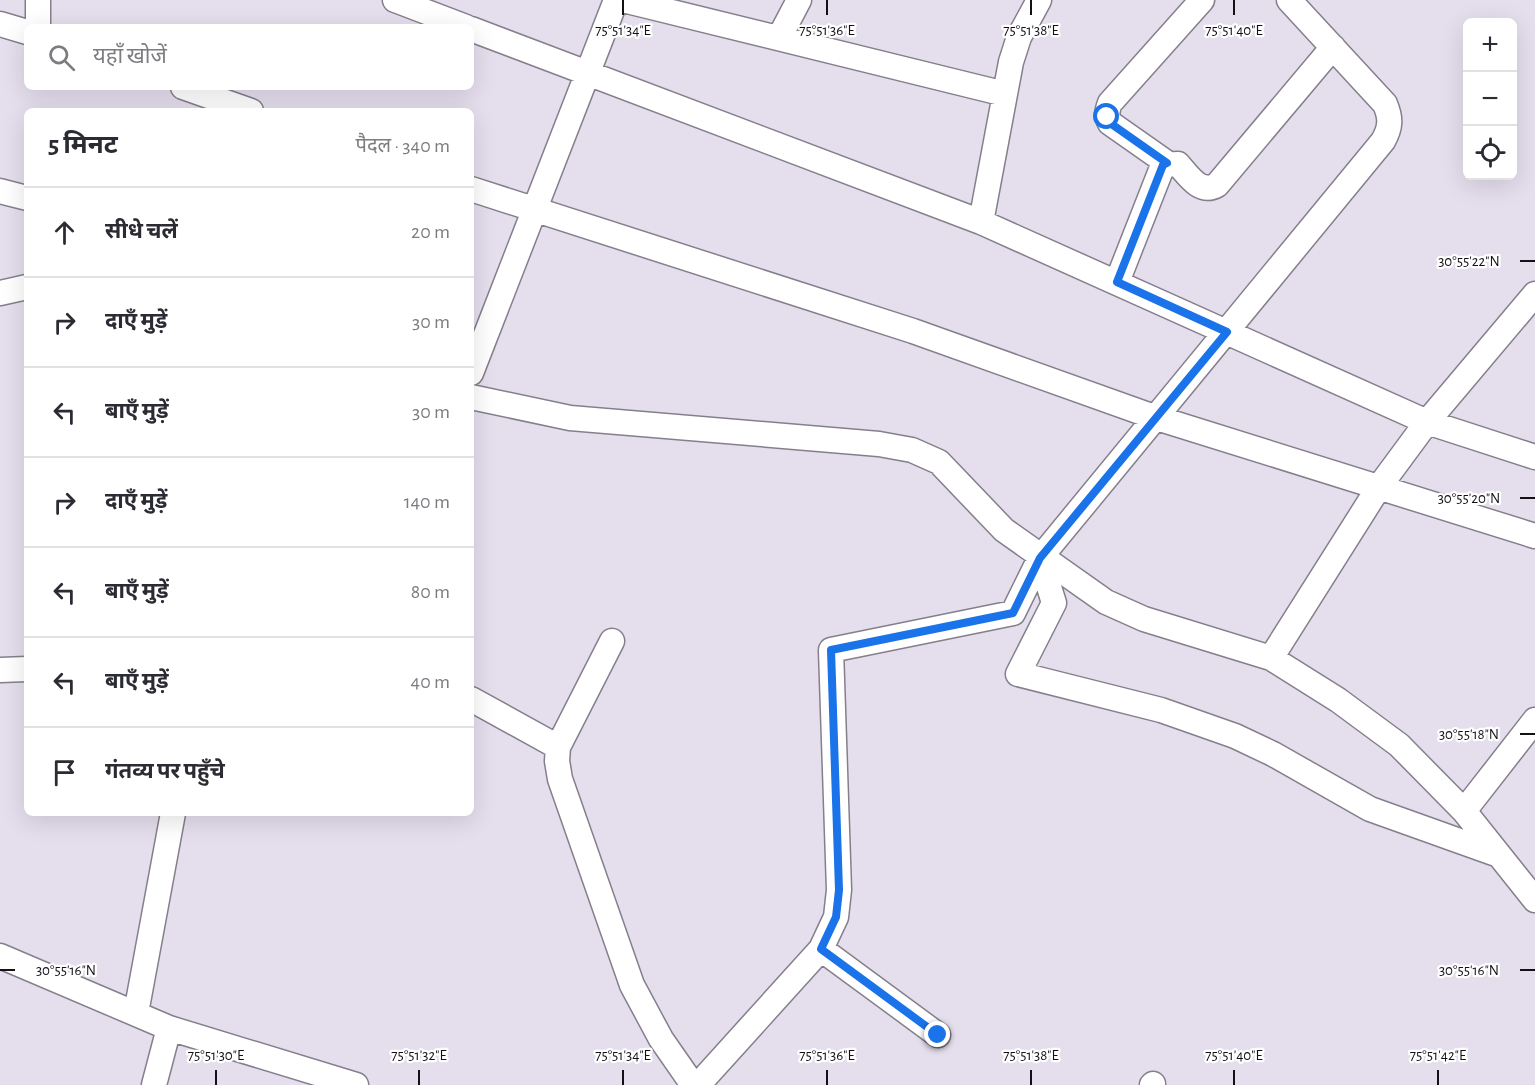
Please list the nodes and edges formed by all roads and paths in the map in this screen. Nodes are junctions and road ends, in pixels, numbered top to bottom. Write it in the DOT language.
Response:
graph roads {
  1 [pos="39,0"];
  2 [pos="395,0"];
  3 [pos="616,0"];
  4 [pos="623,0"];
  5 [pos="800,0"];
  6 [pos="1039,0"];
  7 [pos="1202,0"];
  8 [pos="1288,0"];
  9 [pos="442,8"];
  10 [pos="0,24"];
  11 [pos="38,24"];
  12 [pos="462,24"];
  13 [pos="474,30"];
  14 [pos="24,31"];
  15 [pos="779,38"];
  16 [pos="1333,47"];
  17 [pos="589,71"];
  18 [pos="192,90"];
  19 [pos="1005,94"];
  20 [pos="242,108"];
  21 [pos="1167,163"];
  22 [pos="474,190"];
  23 [pos="0,191"];
  24 [pos="24,197"];
  25 [pos="535,211"];
  26 [pos="981,222"];
  27 [pos="1117,282"];
  28 [pos="24,288"];
  29 [pos="0,293"];
  30 [pos="1535,294"];
  31 [pos="1227,332"];
  32 [pos="474,365"];
  33 [pos="474,397"];
  34 [pos="1156,418"];
  35 [pos="1427,422"];
  36 [pos="1535,457"];
  37 [pos="1379,487"];
  38 [pos="1535,536"];
  39 [pos="1040,558"];
  40 [pos="612,641"];
  41 [pos="1270,658"];
  42 [pos="24,669"];
  43 [pos="0,670"];
  44 [pos="474,701"];
  45 [pos="1535,720"];
  46 [pos="558,747"];
  47 [pos="1464,811"];
  48 [pos="172,816"];
  49 [pos="1496,854"];
  50 [pos="1535,900"];
  51 [pos="821,949"];
  52 [pos="0,956"];
  53 [pos="136,1013"];
  54 [pos="169,1028"];
  55 [pos="938,1035"];
  56 [pos="154,1085"];
  57 [pos="356,1085"];
  58 [pos="693,1085"];
  59 [pos="698,1085"];
  1 -- 11 [label="street"];
  2 -- 9 [label="street"];
  3 -- 17 [label="street"];
  4 -- 15 [label="street"];
  5 -- 15 [label="street"];
  6 -- 19 [label="street"];
  7 -- 21 [label="street"];
  8 -- 16 [label="street"];
  9 -- 12 [label="street"];
  10 -- 14 [label="street"];
  13 -- 17 [label="street"];
  15 -- 19 [label="street"];
  16 -- 21 [label="street"];
  16 -- 31 [label="street"];
  17 -- 25 [label="street"];
  17 -- 26 [label="street"];
  18 -- 20 [label="street"];
  19 -- 26 [label="street"];
  21 -- 27 [label="street"];
  22 -- 25 [label="street"];
  23 -- 24 [label="street"];
  25 -- 32 [label="street"];
  25 -- 34 [label="street"];
  26 -- 27 [label="street"];
  27 -- 31 [label="street"];
  28 -- 29 [label="street"];
  30 -- 35 [label="street"];
  31 -- 34 [label="street"];
  31 -- 35 [label="street"];
  33 -- 39 [label="street"];
  34 -- 37 [label="street"];
  34 -- 39 [label="street"];
  35 -- 36 [label="street"];
  35 -- 37 [label="street"];
  37 -- 38 [label="street"];
  37 -- 41 [label="street"];
  39 -- 41 [label="street"];
  39 -- 49 [label="street"];
  39 -- 51 [label="street"];
  40 -- 46 [label="street"];
  41 -- 47 [label="street"];
  42 -- 43 [label="street"];
  44 -- 46 [label="street"];
  45 -- 47 [label="street"];
  46 -- 58 [label="street"];
  47 -- 49 [label="street"];
  48 -- 53 [label="street"];
  49 -- 50 [label="street"];
  51 -- 55 [label="street"];
  51 -- 59 [label="street"];
  52 -- 53 [label="street"];
  53 -- 54 [label="street"];
  54 -- 56 [label="street"];
  54 -- 57 [label="street"];
}
